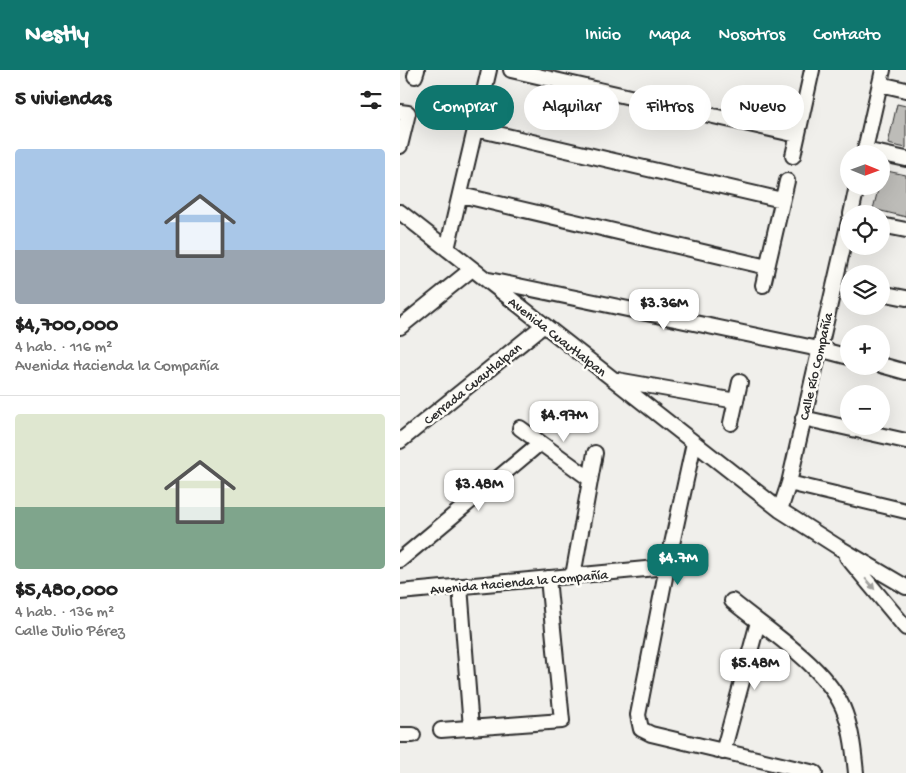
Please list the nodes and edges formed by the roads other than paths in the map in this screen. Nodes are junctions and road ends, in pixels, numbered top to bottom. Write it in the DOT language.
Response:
graph roads {
  1 [pos="489,70"];
  2 [pos="512,70"];
  3 [pos="812,70"];
  4 [pos="883,70"];
  5 [pos="880,84"];
  6 [pos="486,85"];
  7 [pos="906,90"];
  8 [pos="400,112"];
  9 [pos="476,130"];
  10 [pos="480,130"];
  11 [pos="797,135"];
  12 [pos="867,145"];
  13 [pos="400,146"];
  14 [pos="793,156"];
  15 [pos="890,156"];
  16 [pos="906,159"];
  17 [pos="787,181"];
  18 [pos="461,195"];
  19 [pos="782,200"];
  20 [pos="400,212"];
  21 [pos="890,227"];
  22 [pos="906,230"];
  23 [pos="447,249"];
  24 [pos="841,255"];
  25 [pos="767,267"];
  26 [pos="472,269"];
  27 [pos="486,280"];
  28 [pos="835,282"];
  29 [pos="840,283"];
  30 [pos="763,285"];
  31 [pos="890,295"];
  32 [pos="906,298"];
  33 [pos="544,325"];
  34 [pos="400,327"];
  35 [pos="819,349"];
  36 [pos="840,355"];
  37 [pos="890,368"];
  38 [pos="906,372"];
  39 [pos="614,380"];
  40 [pos="740,382"];
  41 [pos="736,401"];
  42 [pos="803,418"];
  43 [pos="731,423"];
  44 [pos="520,428"];
  45 [pos="400,441"];
  46 [pos="906,441"];
  47 [pos="540,443"];
  48 [pos="694,443"];
  49 [pos="595,452"];
  50 [pos="590,480"];
  51 [pos="788,483"];
  52 [pos="780,510"];
  53 [pos="906,511"];
  54 [pos="838,548"];
  55 [pos="400,560"];
  56 [pos="668,567"];
  57 [pos="573,576"];
  58 [pos="548,578"];
  59 [pos="460,586"];
  60 [pos="906,587"];
  61 [pos="400,592"];
  62 [pos="732,601"];
  63 [pos="758,622"];
  64 [pos="906,628"];
  65 [pos="471,728"];
  66 [pos="441,730"];
  67 [pos="724,752"];
  68 [pos="815,773"];
  69 [pos="856,773"];
  1 -- 6 [label="street"];
  2 -- 11 [label="street"];
  3 -- 11 [label="street"];
  4 -- 5 [label="street"];
  5 -- 7 [label="street"];
  5 -- 12 [label="street"];
  8 -- 13 [label="street"];
  9 -- 18 [label="street"];
  10 -- 19 [label="street"];
  11 -- 14 [label="street"];
  15 -- 16 [label="street"];
  17 -- 19 [label="street"];
  18 -- 23 [label="street"];
  18 -- 25 [label="street"];
  19 -- 25 [label="street"];
  20 -- 23 [label="street, Avenida Cuautlalpan"];
  21 -- 22 [label="street"];
  23 -- 26 [label="street, Avenida Cuautlalpan"];
  24 -- 28 [label="street, Calle Río Compañía"];
  25 -- 30 [label="street"];
  26 -- 27 [label="street, Avenida Cuautlalpan"];
  26 -- 34 [label="street"];
  27 -- 33 [label="street, Avenida Cuautlalpan"];
  27 -- 35 [label="street"];
  28 -- 29 [label="street"];
  28 -- 35 [label="street, Calle Río Compañía"];
  31 -- 32 [label="street"];
  33 -- 39 [label="street, Avenida Cuautlalpan"];
  33 -- 45 [label="street, Cerrada Cuautlalpan"];
  35 -- 36 [label="street"];
  35 -- 42 [label="street, Calle Río Compañía"];
  37 -- 38 [label="street"];
  39 -- 41 [label="street"];
  39 -- 48 [label="street, Avenida Cuautlalpan"];
  40 -- 41 [label="street"];
  41 -- 43 [label="street"];
  42 -- 46 [label="street"];
  42 -- 51 [label="street, Calle Río Compañía"];
  44 -- 47 [label="street"];
  47 -- 50 [label="street"];
  47 -- 55 [label="street"];
  48 -- 52 [label="street, Avenida Cuautlalpan"];
  48 -- 56 [label="street"];
  49 -- 50 [label="street"];
  50 -- 57 [label="street"];
  51 -- 52 [label="street, Calle Río Compañía"];
  51 -- 53 [label="street"];
  52 -- 54 [label="street, Avenida Cuautlalpan"];
  54 -- 60 [label="street, Avenida Cuautlalpan"];
  54 -- 64 [label="street, Avenida Cuautlalpan, one-way"];
  56 -- 57 [label="street, Avenida Hacienda la Compañía"];
  56 -- 67 [label="street"];
  57 -- 58 [label="street, Avenida Hacienda la Compañía"];
  58 -- 59 [label="street, Avenida Hacienda la Compañía"];
  58 -- 65 [label="street"];
  59 -- 61 [label="street, Avenida Hacienda la Compañía"];
  59 -- 65 [label="street"];
  62 -- 63 [label="street"];
  63 -- 67 [label="street"];
  63 -- 69 [label="street"];
  65 -- 66 [label="street"];
  67 -- 68 [label="street"];
}
